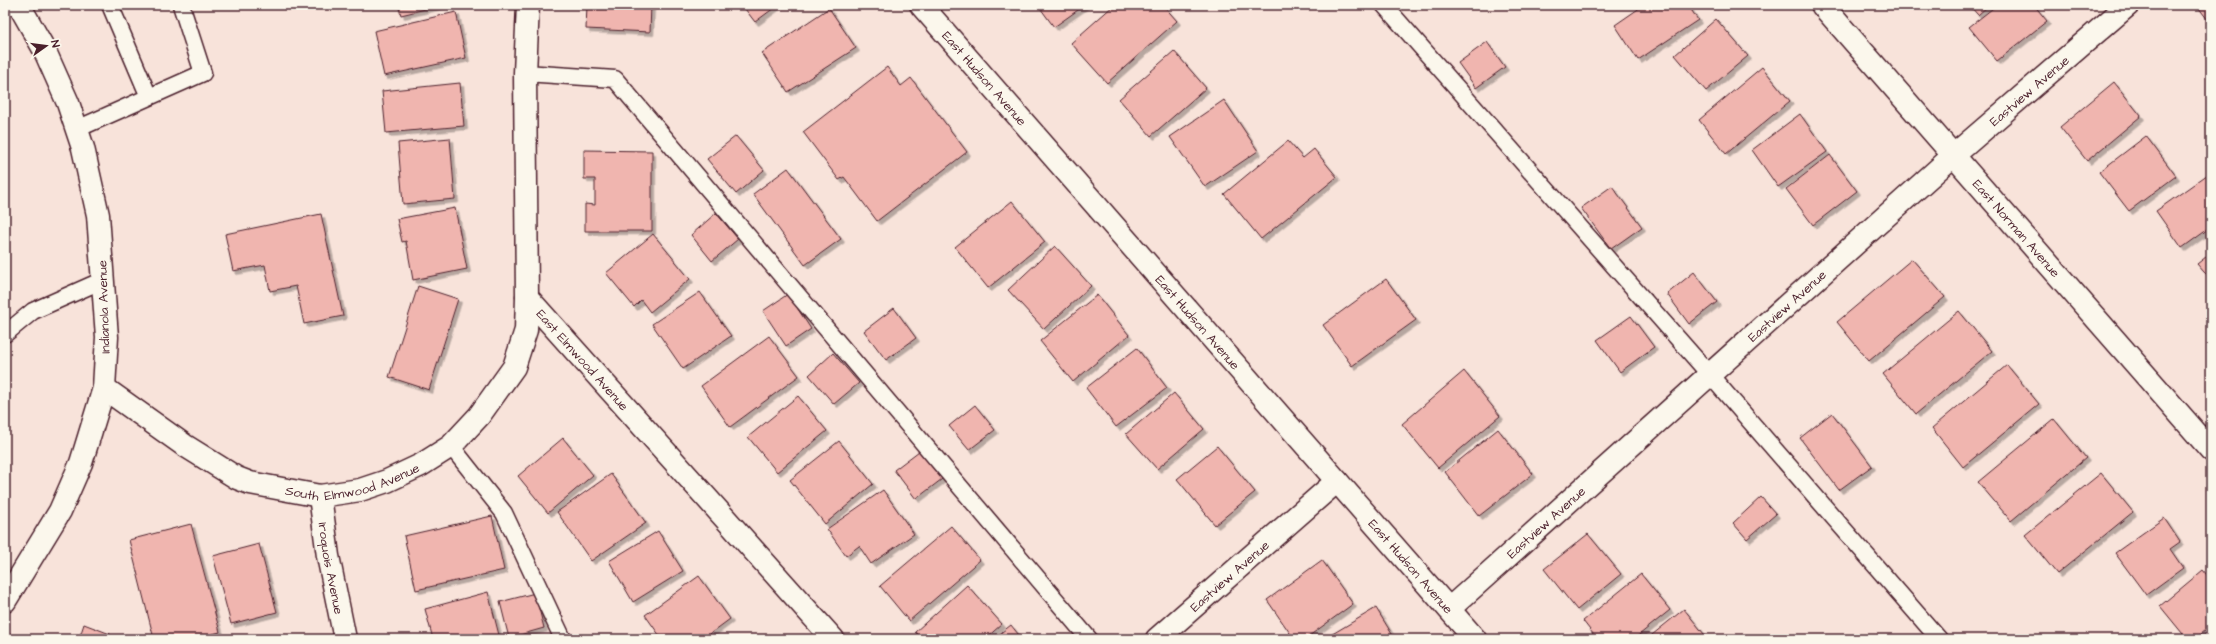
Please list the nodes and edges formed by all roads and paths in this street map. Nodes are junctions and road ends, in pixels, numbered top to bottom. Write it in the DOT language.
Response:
graph roads {
  1 [pos="19,5"];
  2 [pos="110,5"];
  3 [pos="181,5"];
  4 [pos="528,5"];
  5 [pos="921,5"];
  6 [pos="1384,5"];
  7 [pos="1822,5"];
  8 [pos="2128,5"];
  9 [pos="524,73"];
  10 [pos="149,97"];
  11 [pos="77,130"];
  12 [pos="1954,155"];
  13 [pos="103,280"];
  14 [pos="527,297"];
  15 [pos="5,334"];
  16 [pos="1710,375"];
  17 [pos="104,388"];
  18 [pos="451,446"];
  19 [pos="2211,450"];
  20 [pos="1337,481"];
  21 [pos="320,496"];
  22 [pos="5,602"];
  23 [pos="1449,609"];
  24 [pos="345,639"];
  25 [pos="563,639"];
  26 [pos="833,639"];
  27 [pos="1089,639"];
  28 [pos="1156,639"];
  29 [pos="1475,639"];
  30 [pos="1939,639"];
  1 -- 11 [label="street, Indianola Avenue"];
  2 -- 10 [label="lane"];
  3 -- 10 [label="lane"];
  4 -- 9 [label="street, East Elmwood Avenue"];
  5 -- 20 [label="street, East Hudson Avenue"];
  6 -- 16 [label="lane"];
  7 -- 12 [label="street, East Norman Avenue"];
  8 -- 12 [label="street, Eastview Avenue"];
  9 -- 14 [label="street, East Elmwood Avenue"];
  9 -- 27 [label="lane"];
  10 -- 11 [label="lane"];
  11 -- 13 [label="street, Indianola Avenue"];
  12 -- 16 [label="street, Eastview Avenue"];
  12 -- 19 [label="street, East Norman Avenue"];
  13 -- 15 [label="lane"];
  13 -- 17 [label="street, Indianola Avenue"];
  14 -- 18 [label="street, South Elmwood Avenue"];
  14 -- 26 [label="street, East Elmwood Avenue"];
  16 -- 23 [label="street, Eastview Avenue"];
  16 -- 30 [label="lane"];
  17 -- 21 [label="street, South Elmwood Avenue"];
  17 -- 22 [label="street, Indianola Avenue"];
  18 -- 21 [label="street, South Elmwood Avenue"];
  18 -- 25 [label="lane"];
  20 -- 23 [label="street, East Hudson Avenue"];
  20 -- 28 [label="street, Eastview Avenue"];
  21 -- 24 [label="street, Iroquois Avenue"];
  23 -- 29 [label="street, East Hudson Avenue"];
}
